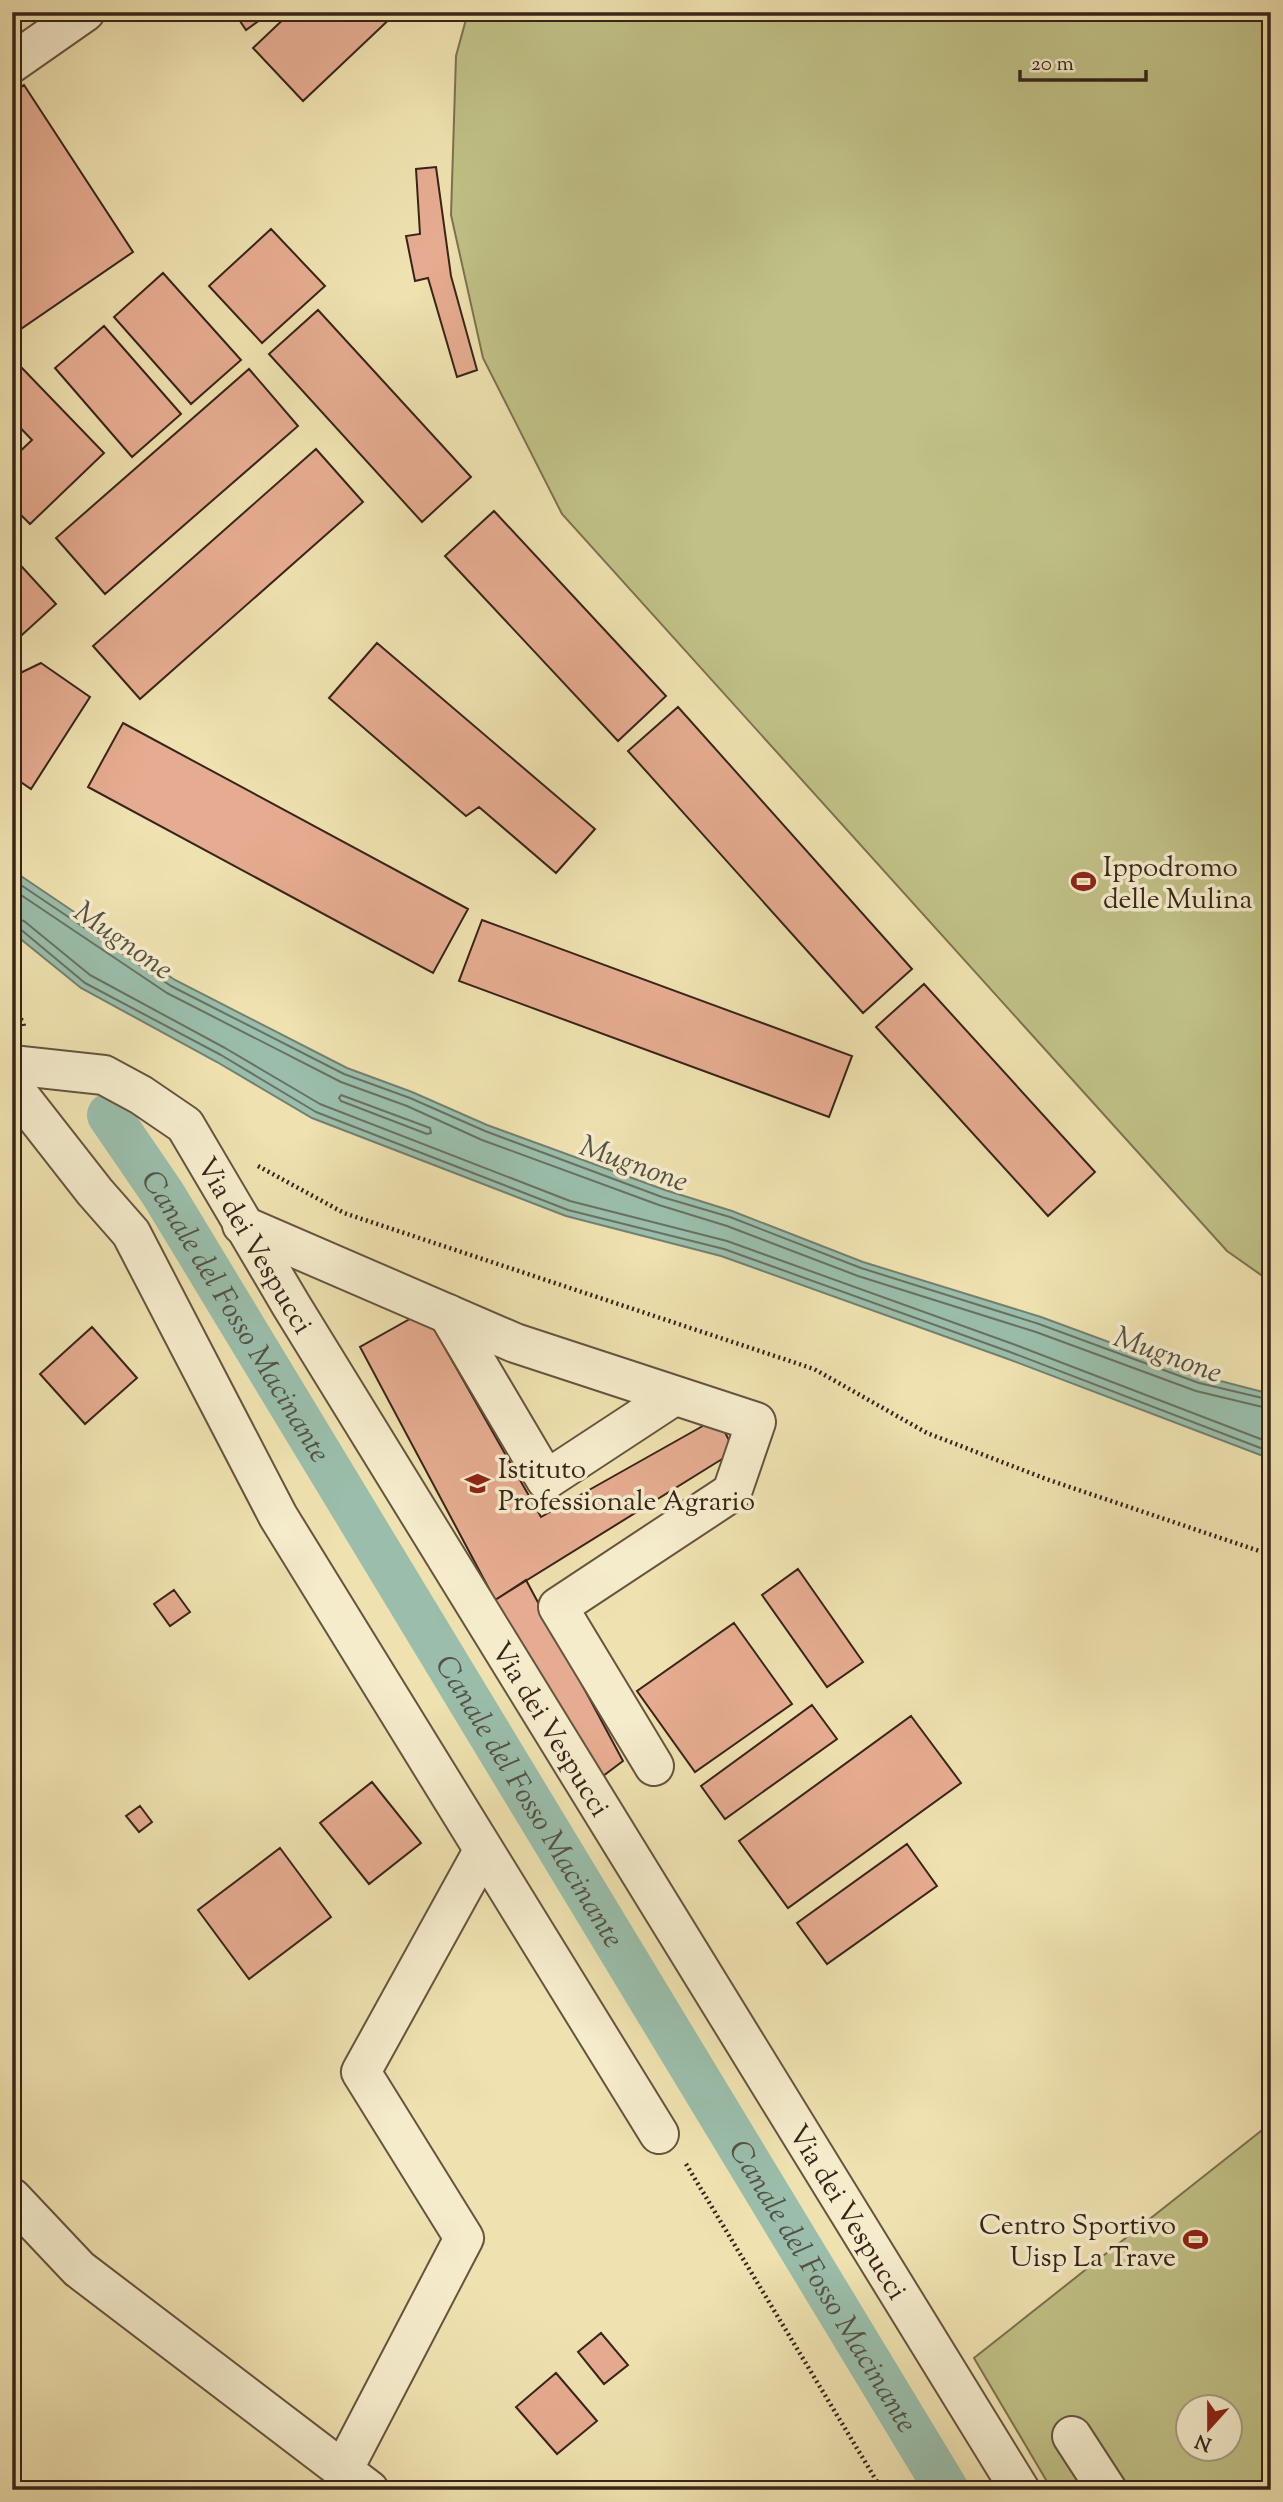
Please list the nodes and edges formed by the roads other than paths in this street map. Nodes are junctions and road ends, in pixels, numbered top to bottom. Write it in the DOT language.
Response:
graph roads {
  1 [pos="85,12"];
  2 [pos="12,63"];
  3 [pos="12,1065"];
  4 [pos="12,1086"];
  5 [pos="242,1224"];
  6 [pos="448,1314"];
  7 [pos="674,1396"];
  8 [pos="654,1766"];
  9 [pos="483,1851"];
  10 [pos="659,2134"];
  11 [pos="12,2198"];
  12 [pos="1072,2436"];
  13 [pos="356,2480"];
  14 [pos="1020,2490"];
  15 [pos="1107,2490"];
  1 -- 2 [label="street"];
  3 -- 5 [label="street, Via dei Vespucci"];
  4 -- 9 [label="street"];
  5 -- 6 [label="street"];
  5 -- 14 [label="street, Via dei Vespucci"];
  6 -- 7 [label="street"];
  6 -- 7 [label="street"];
  7 -- 8 [label="street"];
  9 -- 10 [label="street"];
  9 -- 13 [label="street"];
  11 -- 13 [label="street"];
  12 -- 15 [label="street"];
}
